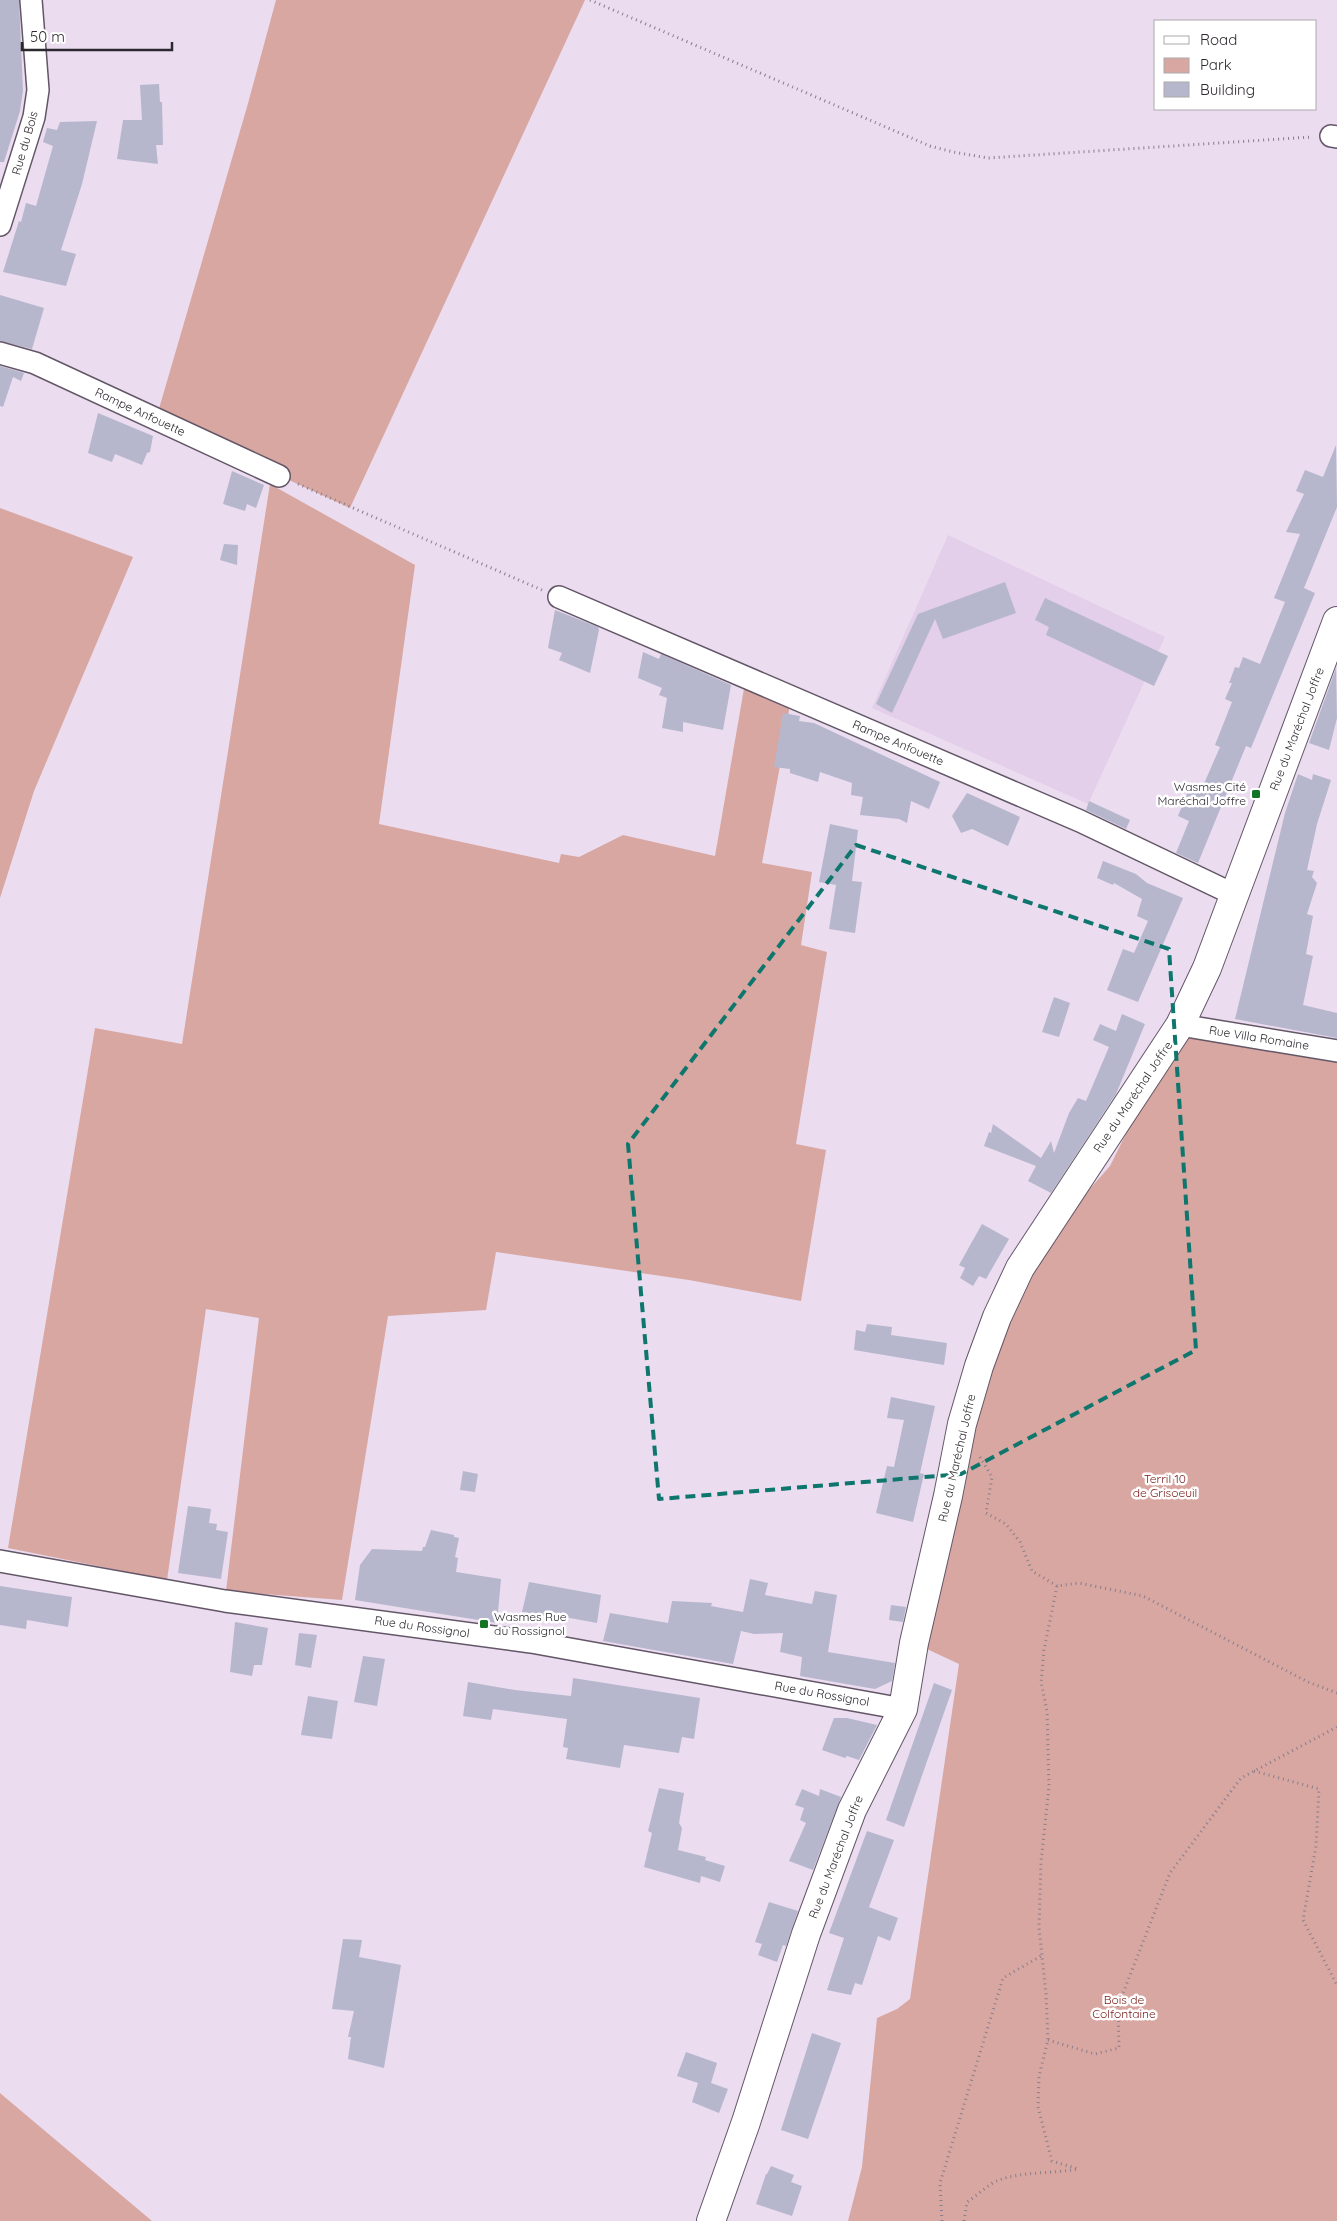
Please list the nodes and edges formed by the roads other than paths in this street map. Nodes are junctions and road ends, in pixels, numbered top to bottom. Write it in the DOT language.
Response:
graph roads {
  1 [pos="31,0"];
  2 [pos="0,225"];
  3 [pos="0,353"];
  4 [pos="279,476"];
  5 [pos="559,597"];
  6 [pos="1337,622"];
  7 [pos="1235,895"];
  8 [pos="1180,1025"];
  9 [pos="1337,1050"];
  10 [pos="0,1561"];
  11 [pos="903,1709"];
  12 [pos="711,2221"];
  1 -- 2 [label="street, Rue du Bois"];
  3 -- 4 [label="street, Rampe Anfouette"];
  5 -- 7 [label="street, Rampe Anfouette"];
  6 -- 7 [label="street, Rue du Maréchal Joffre"];
  7 -- 8 [label="street, Rue du Maréchal Joffre"];
  8 -- 9 [label="street, Rue Villa Romaine"];
  8 -- 11 [label="street, Rue du Maréchal Joffre"];
  10 -- 11 [label="street, Rue du Rossignol"];
  11 -- 12 [label="street, Rue du Maréchal Joffre"];
}
